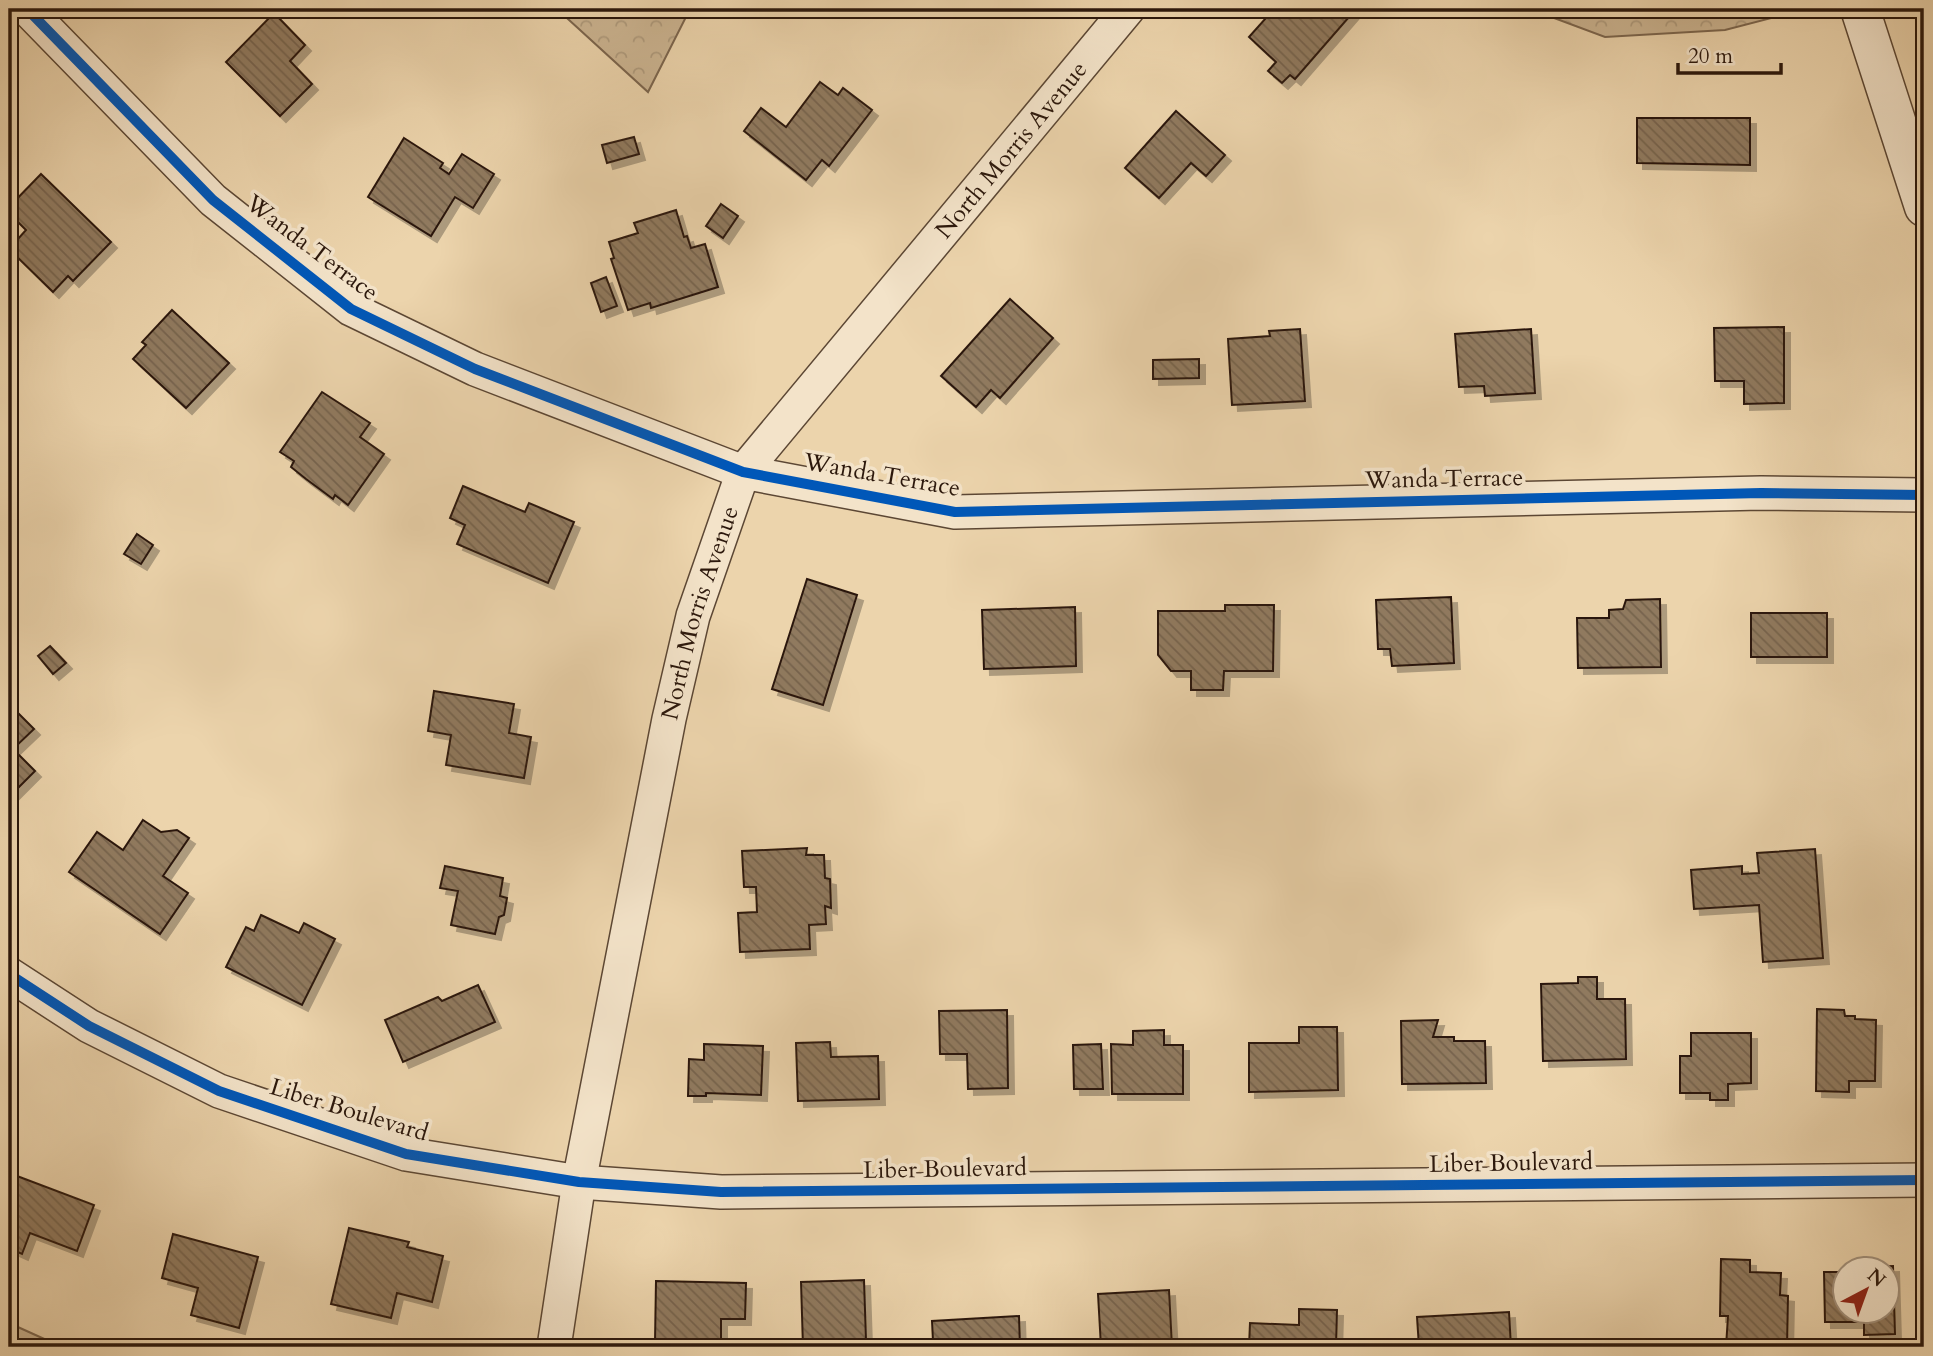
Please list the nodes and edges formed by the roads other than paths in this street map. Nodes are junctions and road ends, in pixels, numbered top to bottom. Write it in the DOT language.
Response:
graph roads {
  1 [pos="27,9"];
  2 [pos="1128,9"];
  3 [pos="1860,9"];
  4 [pos="1924,207"];
  5 [pos="743,472"];
  6 [pos="1924,495"];
  7 [pos="9,974"];
  8 [pos="1924,1180"];
  9 [pos="579,1182"];
  10 [pos="554,1347"];
  1 -- 5 [label="street, Wanda Terrace"];
  2 -- 5 [label="street, North Morris Avenue"];
  3 -- 4 [label="street"];
  5 -- 6 [label="street, Wanda Terrace"];
  5 -- 9 [label="street, North Morris Avenue"];
  7 -- 9 [label="street, Liber Boulevard"];
  8 -- 9 [label="street, Liber Boulevard"];
  9 -- 10 [label="street, North Morris Avenue"];
}
